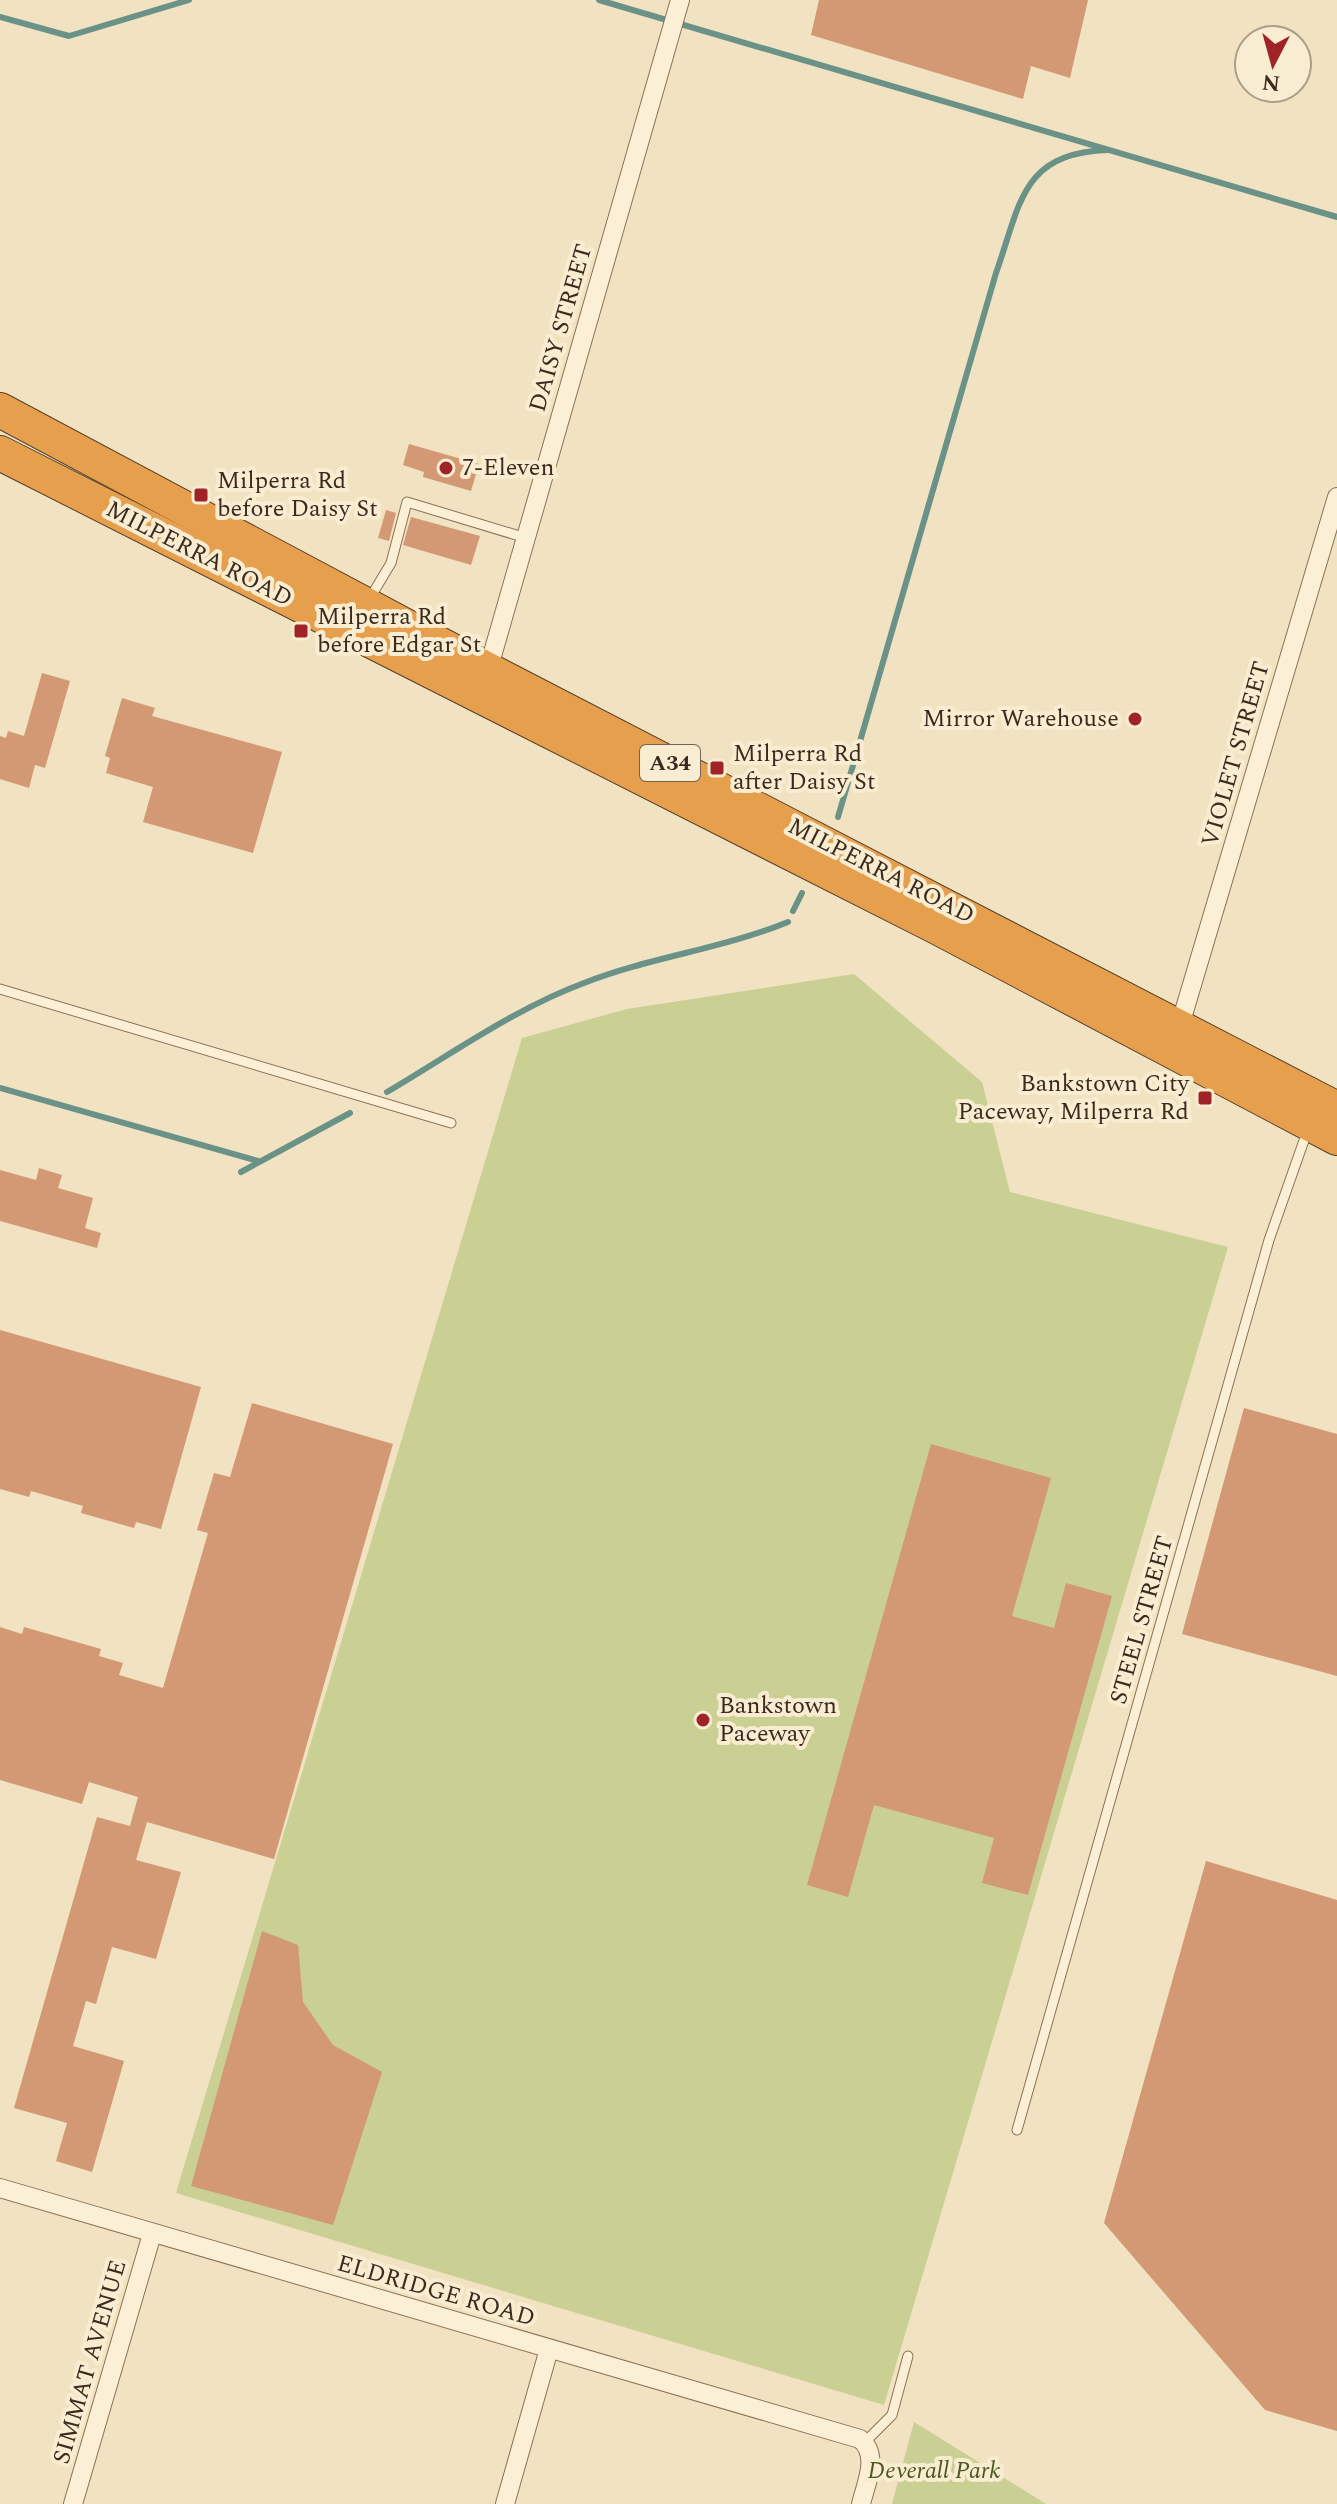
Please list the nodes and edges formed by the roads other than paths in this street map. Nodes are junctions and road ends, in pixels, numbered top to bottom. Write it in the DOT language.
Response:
graph roads {
  1 [pos="676,14"];
  2 [pos="2,410"];
  3 [pos="7,462"];
  4 [pos="1337,497"];
  5 [pos="526,538"];
  6 [pos="366,605"];
  7 [pos="488,670"];
  8 [pos="0,989"];
  9 [pos="1180,1025"];
  10 [pos="451,1123"];
  11 [pos="1328,1123"];
  12 [pos="1017,2130"];
  13 [pos="0,2188"];
  14 [pos="152,2234"];
  15 [pos="549,2349"];
  16 [pos="908,2356"];
  17 [pos="862,2440"];
  18 [pos="73,2504"];
  19 [pos="505,2504"];
  20 [pos="861,2504"];
  1 -- 5 [label="street, DAISY STREET"];
  2 -- 6 [label="highway, MILPERRA ROAD / A34"];
  3 -- 11 [label="highway, MILPERRA ROAD / A34"];
  4 -- 9 [label="street, VIOLET STREET"];
  5 -- 6 [label="lane"];
  5 -- 7 [label="street, DAISY STREET"];
  6 -- 7 [label="highway, MILPERRA ROAD / A34"];
  7 -- 9 [label="highway, MILPERRA ROAD / A34"];
  8 -- 10 [label="lane"];
  9 -- 11 [label="highway, MILPERRA ROAD / A34"];
  11 -- 12 [label="lane, STEEL STREET"];
  13 -- 14 [label="street, ELDRIDGE ROAD"];
  14 -- 15 [label="street, ELDRIDGE ROAD"];
  14 -- 18 [label="street, SIMMAT AVENUE"];
  15 -- 17 [label="street, ELDRIDGE ROAD"];
  15 -- 19 [label="street"];
  16 -- 17 [label="lane"];
  17 -- 20 [label="street"];
}
